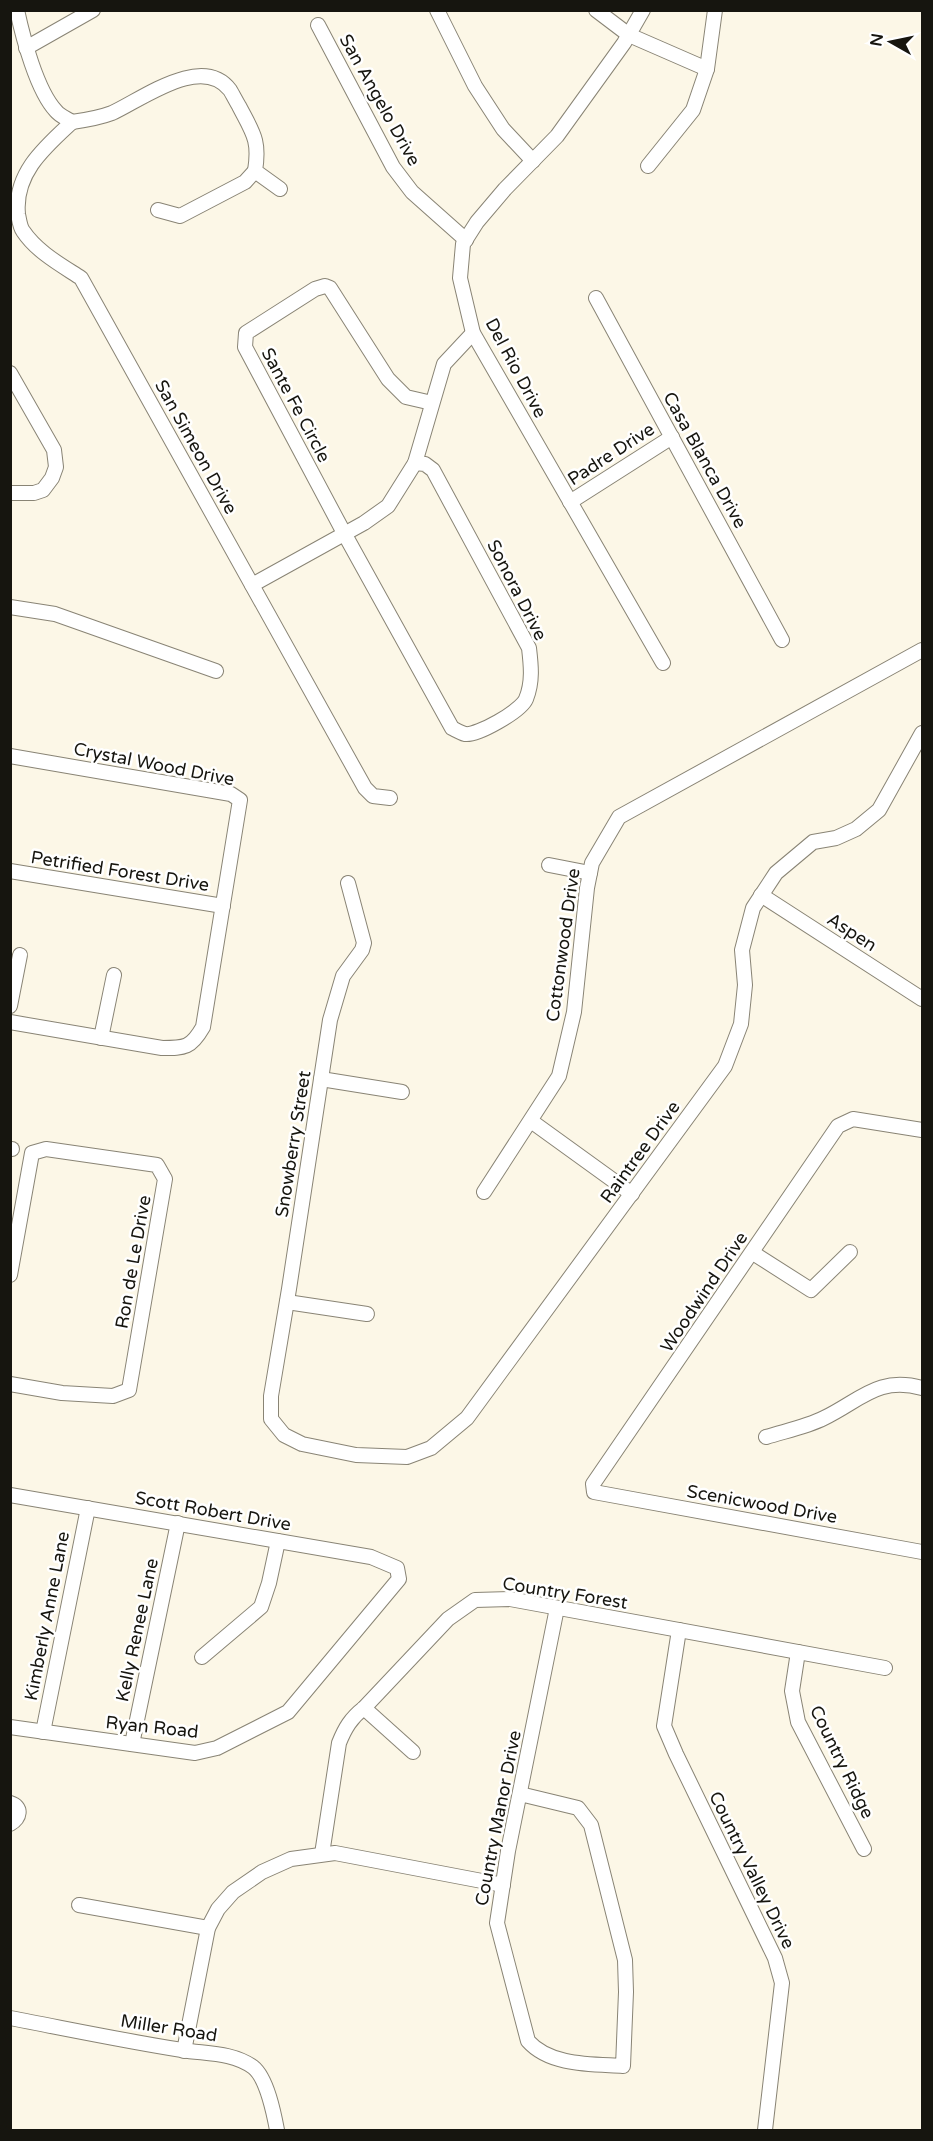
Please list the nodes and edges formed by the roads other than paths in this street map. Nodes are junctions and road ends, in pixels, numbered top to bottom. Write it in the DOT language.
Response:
graph roads {
  1 [pos="93,10"];
  2 [pos="437,10"];
  3 [pos="596,10"];
  4 [pos="644,10"];
  5 [pos="715,10"];
  6 [pos="14,11"];
  7 [pos="318,25"];
  8 [pos="629,35"];
  9 [pos="26,48"];
  10 [pos="706,69"];
  11 [pos="72,122"];
  12 [pos="533,160"];
  13 [pos="648,166"];
  14 [pos="255,171"];
  15 [pos="280,189"];
  16 [pos="158,210"];
  17 [pos="466,240"];
  18 [pos="596,298"];
  19 [pos="473,333"];
  20 [pos="10,373"];
  21 [pos="432,403"];
  22 [pos="672,437"];
  23 [pos="415,463"];
  24 [pos="11,493"];
  25 [pos="570,502"];
  26 [pos="344,533"];
  27 [pos="252,585"];
  28 [pos="10,607"];
  29 [pos="782,640"];
  30 [pos="922,650"];
  31 [pos="663,663"];
  32 [pos="216,671"];
  33 [pos="922,733"];
  34 [pos="10,756"];
  35 [pos="390,798"];
  36 [pos="549,865"];
  37 [pos="10,871"];
  38 [pos="590,873"];
  39 [pos="348,883"];
  40 [pos="761,895"];
  41 [pos="223,906"];
  42 [pos="20,955"];
  43 [pos="114,975"];
  44 [pos="922,999"];
  45 [pos="10,1006"];
  46 [pos="10,1022"];
  47 [pos="100,1038"];
  48 [pos="321,1079"];
  49 [pos="402,1092"];
  50 [pos="531,1121"];
  51 [pos="922,1130"];
  52 [pos="484,1192"];
  53 [pos="632,1194"];
  54 [pos="850,1252"];
  55 [pos="753,1253"];
  56 [pos="10,1275"];
  57 [pos="287,1302"];
  58 [pos="367,1314"];
  59 [pos="10,1384"];
  60 [pos="922,1388"];
  61 [pos="271,1419"];
  62 [pos="766,1437"];
  63 [pos="594,1492"];
  64 [pos="10,1495"];
  65 [pos="87,1508"];
  66 [pos="178,1523"];
  67 [pos="278,1541"];
  68 [pos="922,1552"];
  69 [pos="399,1579"];
  70 [pos="557,1608"];
  71 [pos="679,1630"];
  72 [pos="798,1652"];
  73 [pos="202,1657"];
  74 [pos="885,1668"];
  75 [pos="364,1708"];
  76 [pos="10,1727"];
  77 [pos="43,1732"];
  78 [pos="132,1744"];
  79 [pos="413,1752"];
  80 [pos="520,1794"];
  81 [pos="10,1803"];
  82 [pos="10,1824"];
  83 [pos="864,1849"];
  84 [pos="322,1854"];
  85 [pos="503,1885"];
  86 [pos="79,1905"];
  87 [pos="208,1928"];
  88 [pos="10,2018"];
  89 [pos="184,2051"];
  90 [pos="277,2130"];
  91 [pos="765,2130"];
  1 -- 9 [label="street"];
  2 -- 12 [label="street"];
  3 -- 8 [label="street"];
  4 -- 8 [label="street, Del Rio Drive"];
  5 -- 10 [label="street"];
  6 -- 9 [label="street"];
  7 -- 17 [label="street, San Angelo Drive"];
  8 -- 10 [label="street"];
  8 -- 12 [label="street, Del Rio Drive"];
  9 -- 11 [label="street"];
  10 -- 13 [label="street"];
  11 -- 14 [label="street"];
  11 -- 27 [label="street, San Simeon Drive"];
  12 -- 17 [label="street, Del Rio Drive"];
  14 -- 15 [label="street"];
  14 -- 16 [label="street"];
  17 -- 19 [label="street, Del Rio Drive"];
  18 -- 22 [label="street, Casa Blanca Drive"];
  19 -- 21 [label="street"];
  19 -- 25 [label="street, Del Rio Drive"];
  20 -- 24 [label="street"];
  21 -- 23 [label="street"];
  21 -- 26 [label="street, Sante Fe Circle"];
  22 -- 25 [label="street, Padre Drive"];
  22 -- 29 [label="street, Casa Blanca Drive"];
  23 -- 26 [label="street"];
  23 -- 26 [label="street, Sonora Drive"];
  25 -- 31 [label="street, Del Rio Drive"];
  26 -- 27 [label="street"];
  27 -- 35 [label="street, San Simeon Drive"];
  28 -- 32 [label="street"];
  30 -- 38 [label="street, Cottonwood Drive"];
  33 -- 40 [label="street, Raintree Drive"];
  34 -- 41 [label="street, Crystal Wood Drive"];
  36 -- 38 [label="street"];
  37 -- 41 [label="street, Petrified Forest Drive"];
  38 -- 50 [label="street, Cottonwood Drive"];
  39 -- 48 [label="street, Snowberry Street"];
  40 -- 44 [label="street, Aspen"];
  40 -- 53 [label="street, Raintree Drive"];
  41 -- 47 [label="street, Crystal Wood Drive"];
  42 -- 45 [label="street"];
  43 -- 47 [label="street"];
  46 -- 47 [label="street"];
  48 -- 49 [label="street"];
  48 -- 57 [label="street, Snowberry Street"];
  50 -- 52 [label="street, Cottonwood Drive"];
  50 -- 53 [label="street"];
  51 -- 55 [label="street, Woodwind Drive"];
  53 -- 61 [label="street, Raintree Drive"];
  54 -- 55 [label="street"];
  55 -- 63 [label="street, Woodwind Drive"];
  56 -- 59 [label="street, Ron de Le Drive"];
  57 -- 58 [label="street"];
  57 -- 61 [label="street, Snowberry Street"];
  60 -- 62 [label="street"];
  63 -- 68 [label="street, Scenicwood Drive"];
  64 -- 65 [label="street, Scott Robert Drive"];
  65 -- 66 [label="street, Scott Robert Drive"];
  65 -- 77 [label="street, Kimberly Anne Lane"];
  66 -- 67 [label="street, Scott Robert Drive"];
  66 -- 78 [label="street, Kelly Renee Lane"];
  67 -- 69 [label="street, Scott Robert Drive"];
  67 -- 73 [label="street"];
  69 -- 78 [label="street, Ryan Road"];
  70 -- 71 [label="street, Country Forest"];
  70 -- 75 [label="street, Country Forest"];
  70 -- 80 [label="street, Country Manor Drive"];
  71 -- 72 [label="street, Country Forest"];
  71 -- 91 [label="street, Country Valley Drive"];
  72 -- 74 [label="street, Country Forest"];
  72 -- 83 [label="street, Country Ridge"];
  75 -- 79 [label="street"];
  75 -- 84 [label="street, Country Forest"];
  76 -- 77 [label="street, Ryan Road"];
  77 -- 78 [label="street, Ryan Road"];
  80 -- 85 [label="street, Country Manor Drive"];
  80 -- 85 [label="street, Country Manor Drive"];
  81 -- 82 [label="street"];
  84 -- 85 [label="street"];
  84 -- 87 [label="street"];
  86 -- 87 [label="street"];
  87 -- 89 [label="street"];
  88 -- 89 [label="street, Miller Road"];
  89 -- 90 [label="street, Miller Road"];
}
